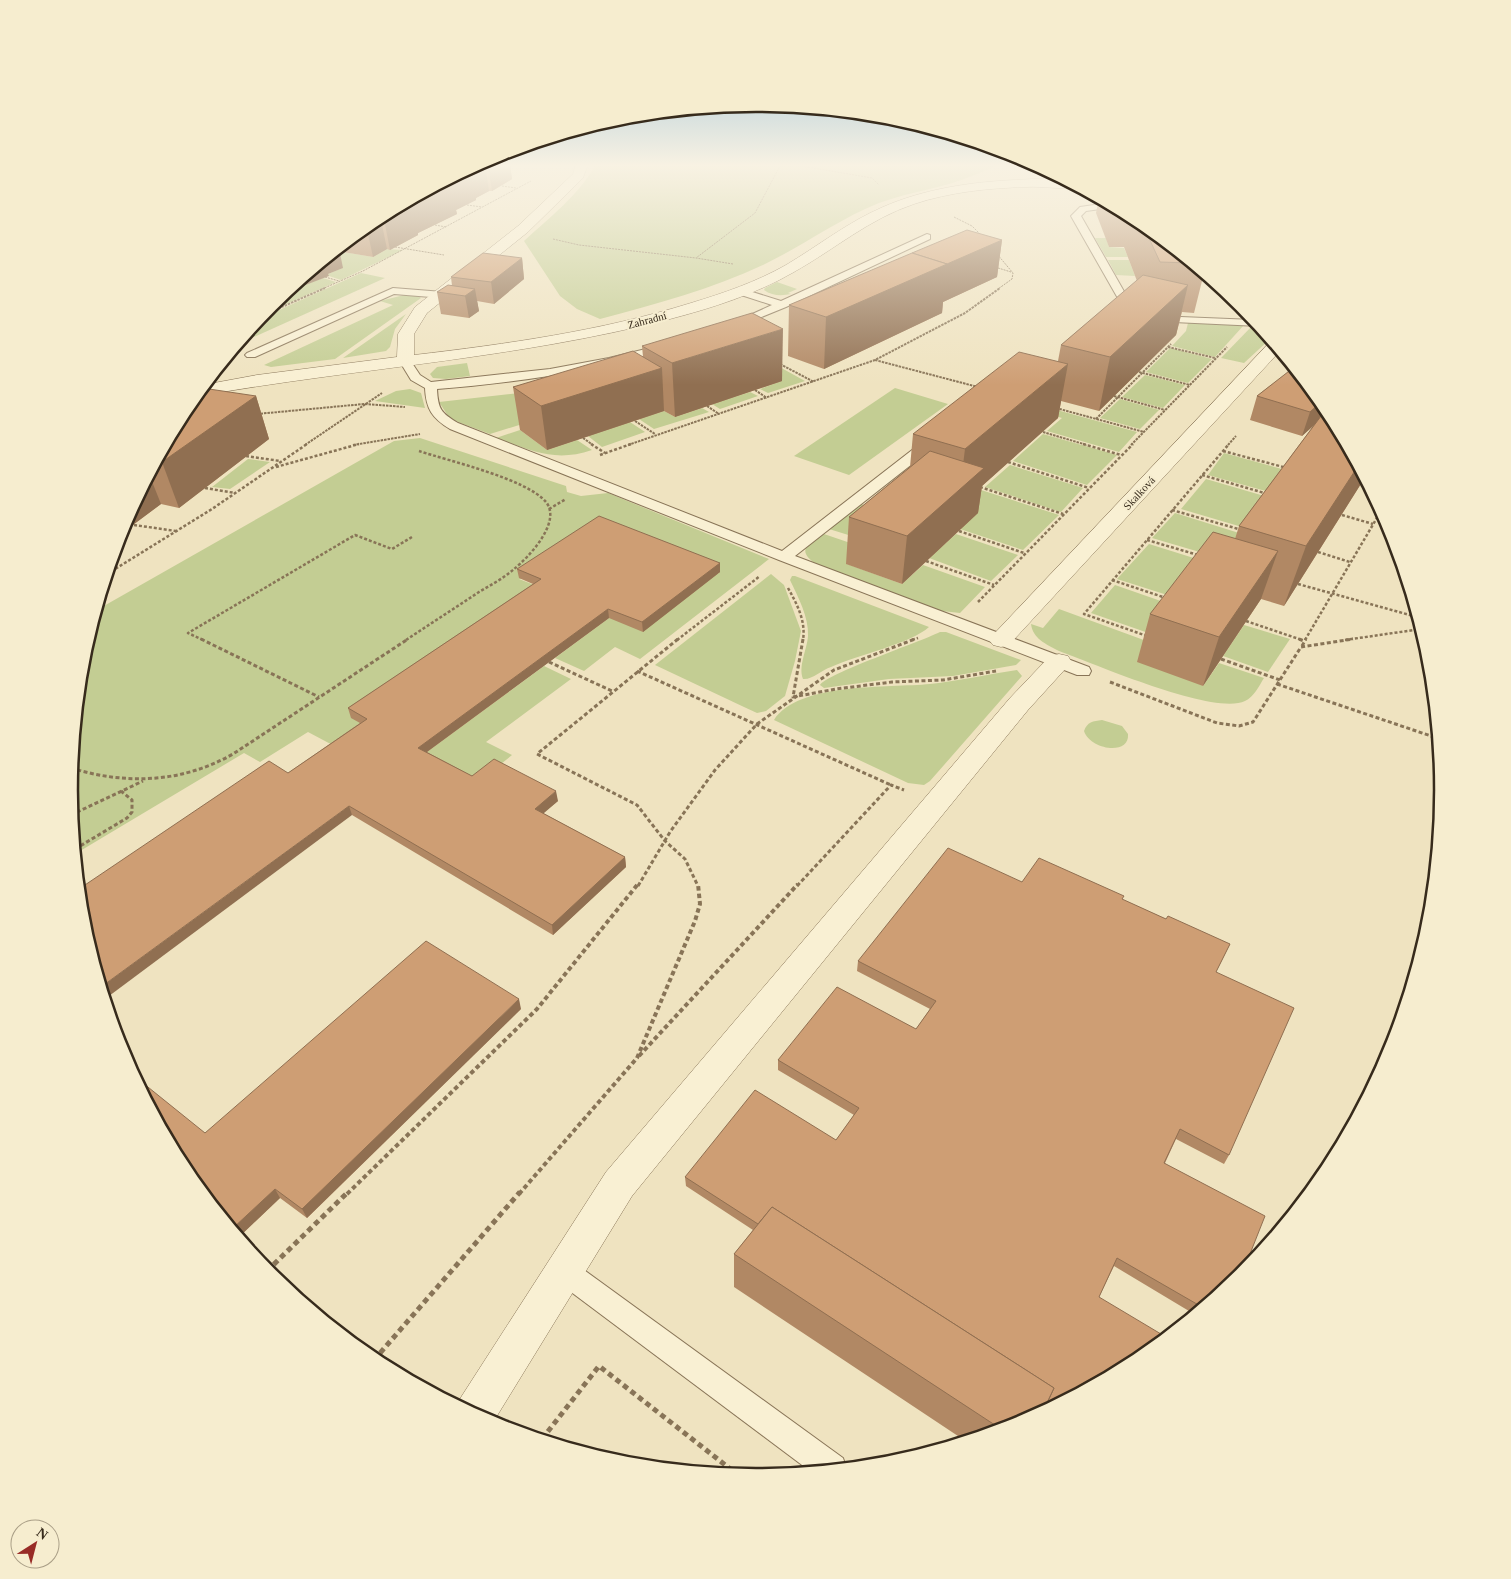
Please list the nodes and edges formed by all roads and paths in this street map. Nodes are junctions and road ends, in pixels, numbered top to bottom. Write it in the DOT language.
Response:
graph roads {
  1 [pos="427,238"];
  2 [pos="512,238"];
  3 [pos="545,238"];
  4 [pos="723,238"];
  5 [pos="839,238"];
  6 [pos="926,238"];
  7 [pos="983,238"];
  8 [pos="1087,238"];
  9 [pos="987,242"];
  10 [pos="395,247"];
  11 [pos="407,249"];
  12 [pos="993,249"];
  13 [pos="450,256"];
  14 [pos="696,258"];
  15 [pos="363,271"];
  16 [pos="784,271"];
  17 [pos="325,277"];
  18 [pos="1196,281"];
  19 [pos="1204,281"];
  20 [pos="340,282"];
  21 [pos="739,291"];
  22 [pos="443,295"];
  23 [pos="782,305"];
  24 [pos="1186,320"];
  25 [pos="1247,323"];
  26 [pos="1250,326"];
  27 [pos="724,328"];
  28 [pos="674,345"];
  29 [pos="1165,346"];
  30 [pos="1168,347"];
  31 [pos="1272,350"];
  32 [pos="251,355"];
  33 [pos="1216,358"];
  34 [pos="874,360"];
  35 [pos="406,362"];
  36 [pos="776,362"];
  37 [pos="1255,368"];
  38 [pos="1140,372"];
  39 [pos="416,380"];
  40 [pos="815,382"];
  41 [pos="431,386"];
  42 [pos="1190,386"];
  43 [pos="984,388"];
  44 [pos="209,389"];
  45 [pos="755,390"];
  46 [pos="1114,396"];
  47 [pos="1118,397"];
  48 [pos="768,398"];
  49 [pos="364,404"];
  50 [pos="708,406"];
  51 [pos="1049,406"];
  52 [pos="1165,410"];
  53 [pos="719,414"];
  54 [pos="1212,414"];
  55 [pos="248,415"];
  56 [pos="437,416"];
  57 [pos="1095,419"];
  58 [pos="635,421"];
  59 [pos="464,430"];
  60 [pos="1043,432"];
  61 [pos="1144,432"];
  62 [pos="656,435"];
  63 [pos="940,435"];
  64 [pos="583,438"];
  65 [pos="1223,450"];
  66 [pos="420,451"];
  67 [pos="605,454"];
  68 [pos="1122,455"];
  69 [pos="246,456"];
  70 [pos="281,462"];
  71 [pos="1008,462"];
  72 [pos="564,468"];
  73 [pos="270,469"];
  74 [pos="1293,469"];
  75 [pos="1202,475"];
  76 [pos="205,488"];
  77 [pos="980,488"];
  78 [pos="1089,488"];
  79 [pos="235,493"];
  80 [pos="1274,496"];
  81 [pos="1172,510"];
  82 [pos="1063,514"];
  83 [pos="1342,515"];
  84 [pos="1377,518"];
  85 [pos="134,524"];
  86 [pos="1373,524"];
  87 [pos="176,531"];
  88 [pos="959,531"];
  89 [pos="1248,532"];
  90 [pos="412,537"];
  91 [pos="1146,540"];
  92 [pos="1318,552"];
  93 [pos="1025,554"];
  94 [pos="784,557"];
  95 [pos="1206,558"];
  96 [pos="926,561"];
  97 [pos="1350,562"];
  98 [pos="118,567"];
  99 [pos="114,570"];
  100 [pos="1112,580"];
  101 [pos="1298,584"];
  102 [pos="994,586"];
  103 [pos="1331,594"];
  104 [pos="1172,600"];
  105 [pos="1410,615"];
  106 [pos="1246,621"];
  107 [pos="957,623"];
  108 [pos="1414,630"];
  109 [pos="1155,639"];
  110 [pos="1001,640"];
  111 [pos="1304,640"];
  112 [pos="1301,646"];
  113 [pos="1221,659"];
  114 [pos="549,662"];
  115 [pos="1063,669"];
  116 [pos="637,670"];
  117 [pos="1280,680"];
  118 [pos="1277,684"];
  119 [pos="612,692"];
  120 [pos="793,697"];
  121 [pos="319,698"];
  122 [pos="757,724"];
  123 [pos="1431,736"];
  124 [pos="78,770"];
  125 [pos="144,780"];
  126 [pos="891,784"];
  127 [pos="121,791"];
  128 [pos="907,792"];
  129 [pos="78,811"];
  130 [pos="665,841"];
  131 [pos="80,846"];
  132 [pos="637,1058"];
  133 [pos="273,1265"];
  134 [pos="564,1271"];
  135 [pos="380,1353"];
  136 [pos="478,1408"];
  137 [pos="546,1434"];
  138 [pos="825,1464"];
  139 [pos="729,1467"];
  1 -- 11 [label="path"];
  2 -- 22 [label="street"];
  3 -- 14 [label="path"];
  4 -- 14 [label="path"];
  5 -- 16 [label="street, Zahradní"];
  6 -- 23 [label="lane"];
  7 -- 9 [label="path"];
  8 -- 24 [label="lane"];
  10 -- 11 [label="path"];
  11 -- 13 [label="path"];
  11 -- 15 [label="path"];
  12 -- 34 [label="path"];
  14 -- 16 [label="path"];
  16 -- 21 [label="street, Zahradní"];
  17 -- 20 [label="path"];
  18 -- 19 [label="path"];
  21 -- 23 [label="lane"];
  21 -- 35 [label="street, Zahradní"];
  22 -- 32 [label="lane"];
  22 -- 35 [label="street"];
  23 -- 27 [label="lane"];
  24 -- 25 [label="lane"];
  24 -- 30 [label="path"];
  26 -- 33 [label="path"];
  28 -- 41 [label="lane"];
  29 -- 30 [label="path"];
  30 -- 33 [label="path"];
  30 -- 38 [label="path"];
  31 -- 37 [label="street, Skalková"];
  33 -- 37 [label="path"];
  33 -- 42 [label="path"];
  34 -- 40 [label="path"];
  34 -- 43 [label="path"];
  35 -- 39 [label="lane"];
  35 -- 44 [label="street, Zahradní"];
  36 -- 40 [label="path"];
  37 -- 54 [label="street, Skalková"];
  38 -- 42 [label="path"];
  38 -- 47 [label="path"];
  39 -- 41 [label="lane"];
  39 -- 49 [label="path"];
  40 -- 48 [label="path"];
  41 -- 56 [label="lane"];
  42 -- 52 [label="path"];
  45 -- 48 [label="path"];
  46 -- 47 [label="path"];
  47 -- 52 [label="path"];
  47 -- 57 [label="path"];
  48 -- 53 [label="path"];
  49 -- 55 [label="path"];
  49 -- 56 [label="path"];
  49 -- 70 [label="path"];
  50 -- 53 [label="path"];
  51 -- 57 [label="path"];
  52 -- 61 [label="path"];
  53 -- 62 [label="path"];
  54 -- 65 [label="path"];
  54 -- 110 [label="street, Skalková"];
  56 -- 59 [label="lane"];
  57 -- 61 [label="path"];
  58 -- 62 [label="path"];
  59 -- 72 [label="lane"];
  59 -- 73 [label="path"];
  60 -- 68 [label="path"];
  61 -- 68 [label="path"];
  62 -- 67 [label="path"];
  63 -- 94 [label="lane"];
  64 -- 67 [label="path"];
  65 -- 74 [label="path"];
  65 -- 75 [label="path"];
  66 -- 121 [label="path"];
  67 -- 72 [label="path"];
  68 -- 78 [label="path"];
  69 -- 70 [label="path"];
  70 -- 73 [label="path"];
  71 -- 78 [label="path"];
  72 -- 94 [label="lane"];
  73 -- 79 [label="path"];
  75 -- 80 [label="path"];
  75 -- 81 [label="path"];
  76 -- 79 [label="path"];
  77 -- 82 [label="path"];
  78 -- 82 [label="path"];
  79 -- 87 [label="path"];
  81 -- 89 [label="path"];
  81 -- 91 [label="path"];
  82 -- 93 [label="path"];
  83 -- 86 [label="path"];
  84 -- 86 [label="path"];
  85 -- 87 [label="path"];
  86 -- 97 [label="path"];
  87 -- 98 [label="path"];
  88 -- 93 [label="path"];
  90 -- 121 [label="path"];
  91 -- 95 [label="path"];
  91 -- 100 [label="path"];
  92 -- 97 [label="path"];
  93 -- 102 [label="path"];
  94 -- 107 [label="lane"];
  94 -- 116 [label="path"];
  94 -- 120 [label="path"];
  96 -- 102 [label="path"];
  97 -- 103 [label="path"];
  98 -- 99 [label="path"];
  100 -- 104 [label="path"];
  100 -- 109 [label="path"];
  101 -- 103 [label="path"];
  102 -- 107 [label="path"];
  103 -- 105 [label="path"];
  103 -- 111 [label="path"];
  106 -- 111 [label="path"];
  107 -- 110 [label="lane"];
  107 -- 120 [label="path"];
  108 -- 112 [label="path"];
  110 -- 115 [label="lane"];
  111 -- 112 [label="path"];
  112 -- 117 [label="path"];
  113 -- 117 [label="path"];
  114 -- 119 [label="path"];
  115 -- 118 [label="path"];
  115 -- 120 [label="path"];
  115 -- 134 [label="street"];
  116 -- 119 [label="path"];
  116 -- 122 [label="path"];
  117 -- 118 [label="path"];
  118 -- 123 [label="path"];
  119 -- 130 [label="path"];
  120 -- 122 [label="path"];
  121 -- 125 [label="path"];
  122 -- 126 [label="path"];
  122 -- 130 [label="path"];
  124 -- 125 [label="path"];
  125 -- 127 [label="path"];
  126 -- 128 [label="path"];
  126 -- 132 [label="path"];
  127 -- 129 [label="path"];
  127 -- 131 [label="path"];
  130 -- 132 [label="path"];
  130 -- 133 [label="path"];
  132 -- 135 [label="path"];
  134 -- 136 [label="street"];
  134 -- 138 [label="lane"];
  137 -- 139 [label="path"];
}
